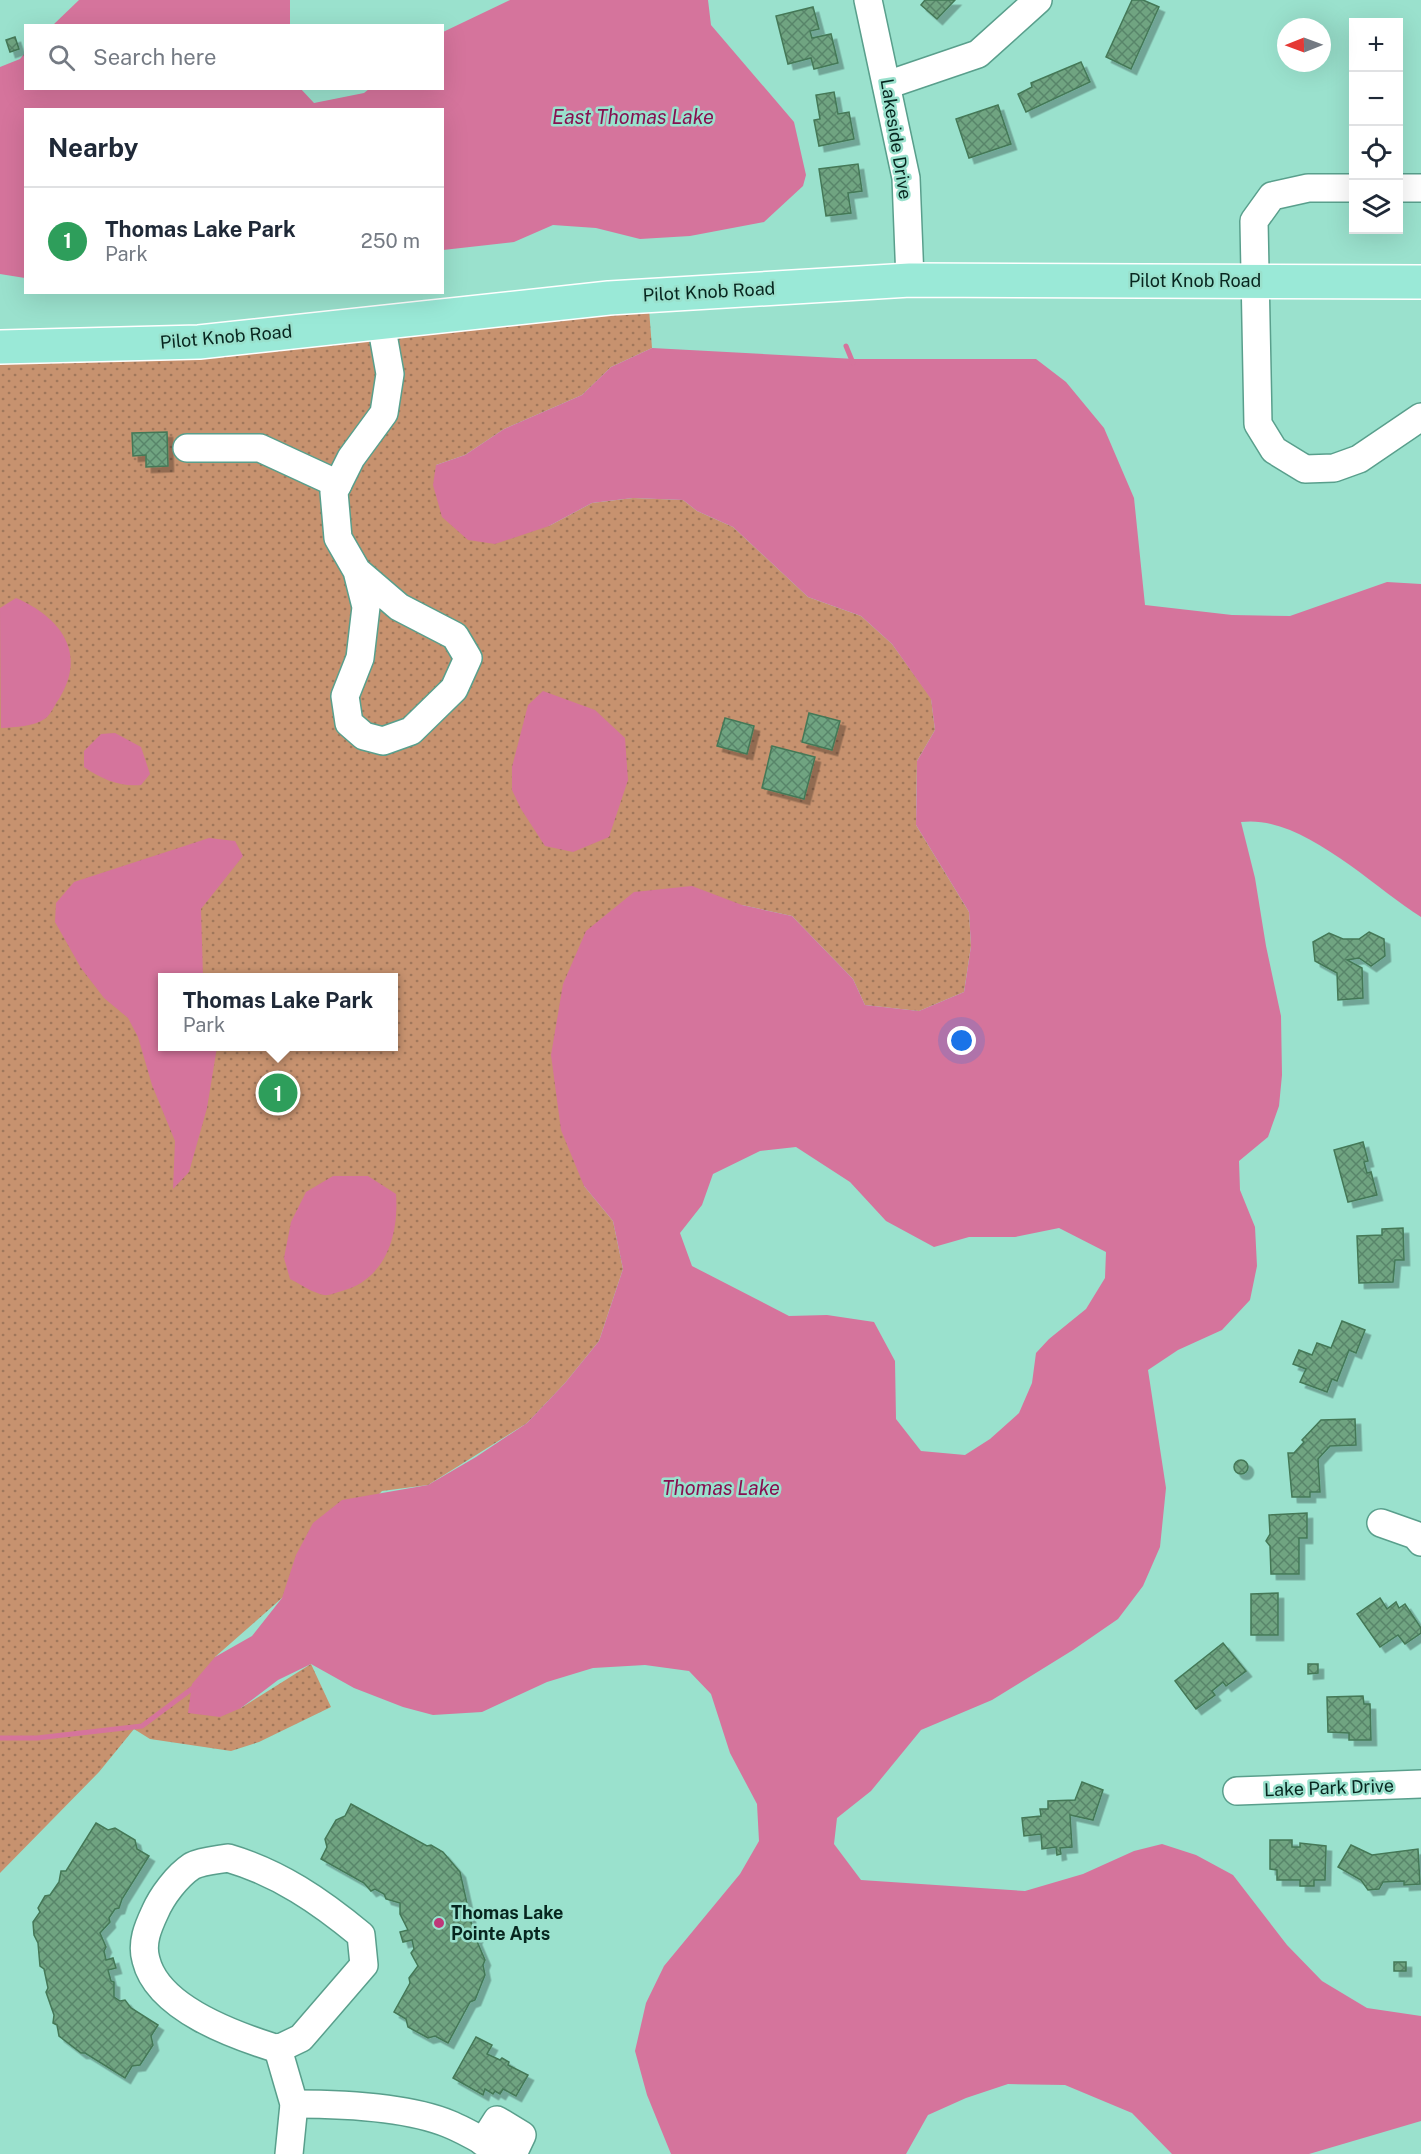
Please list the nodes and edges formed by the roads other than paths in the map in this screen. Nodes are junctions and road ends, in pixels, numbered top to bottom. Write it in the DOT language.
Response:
graph roads {
  1 [pos="868,0"];
  2 [pos="1038,0"];
  3 [pos="888,85"];
  4 [pos="1349,188"];
  5 [pos="1403,188"];
  6 [pos="1421,188"];
  7 [pos="910,280"];
  8 [pos="1257,281"];
  9 [pos="1421,282"];
  10 [pos="381,323"];
  11 [pos="0,347"];
  12 [pos="1421,417"];
  13 [pos="187,448"];
  14 [pos="338,484"];
  15 [pos="357,571"];
  16 [pos="1381,1523"];
  17 [pos="1421,1542"];
  18 [pos="1421,1784"];
  19 [pos="1237,1791"];
  20 [pos="278,2049"];
  21 [pos="294,2104"];
  22 [pos="495,2148"];
  23 [pos="289,2154"];
  24 [pos="513,2154"];
  1 -- 3 [label="street, Lakeside Drive"];
  2 -- 3 [label="street"];
  3 -- 7 [label="street, Lakeside Drive"];
  4 -- 8 [label="street"];
  5 -- 6 [label="street"];
  7 -- 8 [label="main road, Pilot Knob Road"];
  7 -- 10 [label="main road, Pilot Knob Road"];
  8 -- 9 [label="main road, Pilot Knob Road"];
  8 -- 12 [label="street"];
  10 -- 11 [label="main road, Pilot Knob Road"];
  10 -- 14 [label="street"];
  13 -- 14 [label="street"];
  14 -- 15 [label="street"];
  15 -- 15 [label="street"];
  16 -- 17 [label="street"];
  18 -- 19 [label="street, Lake Park Drive"];
  20 -- 20 [label="street"];
  20 -- 21 [label="street"];
  21 -- 22 [label="street"];
  21 -- 23 [label="street"];
  22 -- 24 [label="street"];
}
